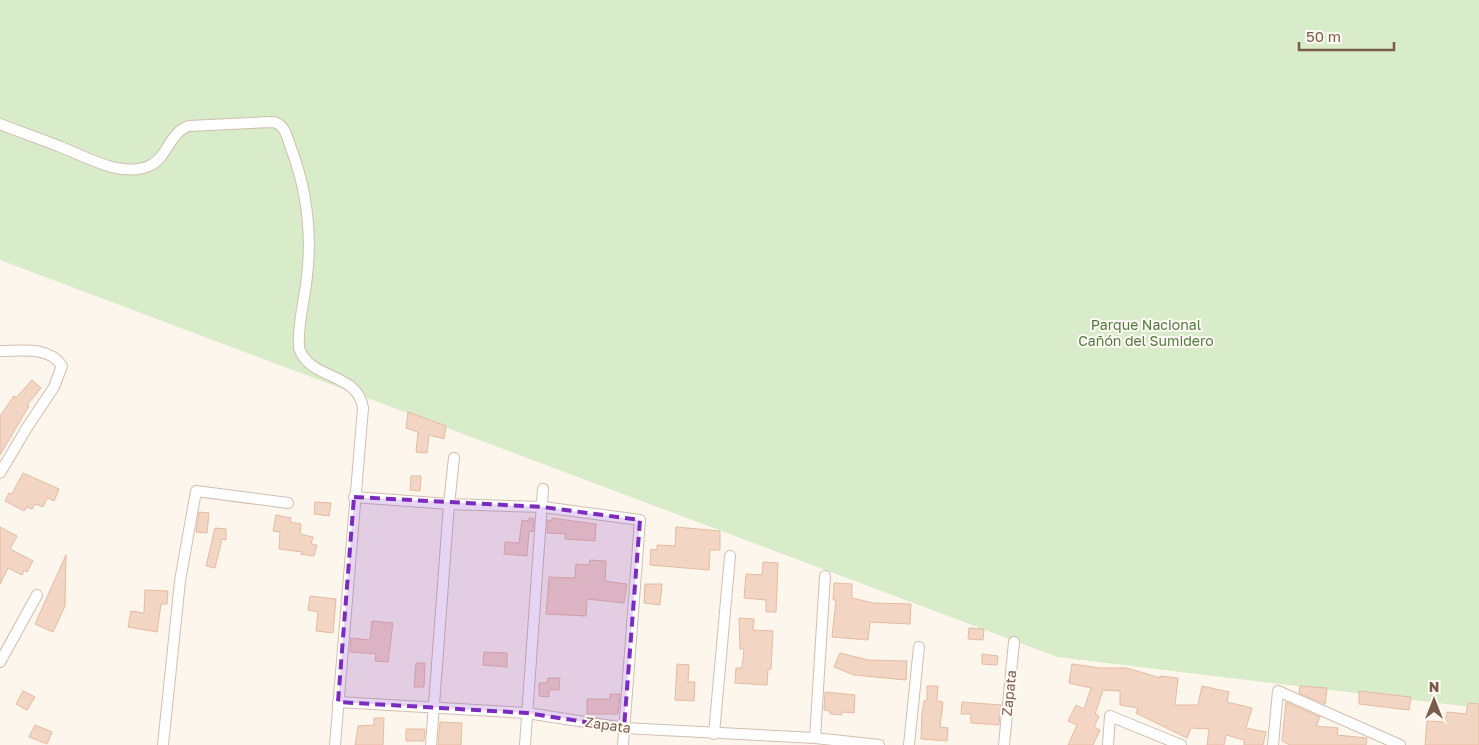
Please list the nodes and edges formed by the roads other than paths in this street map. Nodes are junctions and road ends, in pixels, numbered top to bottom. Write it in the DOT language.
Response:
graph roads {
  1 [pos="0,124"];
  2 [pos="0,351"];
  3 [pos="454,458"];
  4 [pos="0,473"];
  5 [pos="543,489"];
  6 [pos="354,497"];
  7 [pos="288,503"];
  8 [pos="448,504"];
  9 [pos="543,507"];
  10 [pos="730,556"];
  11 [pos="825,576"];
  12 [pos="37,595"];
  13 [pos="1014,642"];
  14 [pos="919,648"];
  15 [pos="0,662"];
  16 [pos="338,702"];
  17 [pos="434,707"];
  18 [pos="527,713"];
  19 [pos="624,728"];
  20 [pos="714,734"];
  21 [pos="815,738"];
  22 [pos="163,745"];
  23 [pos="335,745"];
  24 [pos="431,745"];
  25 [pos="525,745"];
  26 [pos="623,745"];
  27 [pos="879,745"];
  28 [pos="909,745"];
  29 [pos="1004,745"];
  30 [pos="1108,745"];
  31 [pos="1181,745"];
  32 [pos="1273,745"];
  33 [pos="1400,745"];
  1 -- 6 [label="street"];
  2 -- 4 [label="street"];
  3 -- 8 [label="street"];
  5 -- 9 [label="street"];
  6 -- 8 [label="street"];
  6 -- 16 [label="street"];
  7 -- 22 [label="street"];
  8 -- 9 [label="street"];
  8 -- 17 [label="street"];
  9 -- 18 [label="street"];
  9 -- 19 [label="street"];
  10 -- 20 [label="street"];
  11 -- 21 [label="street"];
  12 -- 15 [label="street"];
  13 -- 29 [label="street, Zapata"];
  14 -- 28 [label="street"];
  16 -- 17 [label="street, Zapata"];
  16 -- 23 [label="street"];
  17 -- 18 [label="street, Zapata"];
  17 -- 24 [label="street"];
  18 -- 19 [label="street, Zapata"];
  18 -- 25 [label="street"];
  19 -- 20 [label="street, Zapata"];
  19 -- 26 [label="street"];
  20 -- 21 [label="street, Zapata"];
  21 -- 27 [label="street, Zapata"];
  30 -- 31 [label="street"];
  32 -- 33 [label="street"];
}
